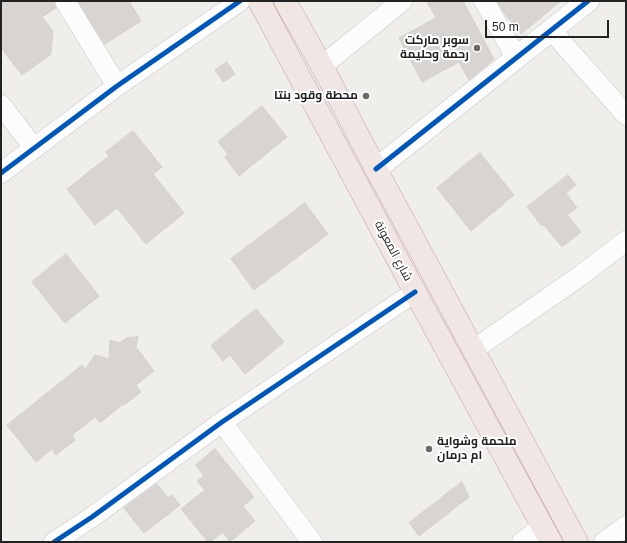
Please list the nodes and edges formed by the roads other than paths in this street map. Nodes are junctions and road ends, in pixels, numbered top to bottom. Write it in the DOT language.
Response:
graph roads {
  1 [pos="65,1"];
  2 [pos="240,1"];
  3 [pos="259,1"];
  4 [pos="284,1"];
  5 [pos="402,1"];
  6 [pos="484,1"];
  7 [pos="588,1"];
  8 [pos="551,30"];
  9 [pos="516,57"];
  10 [pos="322,66"];
  11 [pos="117,86"];
  12 [pos="1,105"];
  13 [pos="626,115"];
  14 [pos="34,148"];
  15 [pos="376,169"];
  16 [pos="1,173"];
  17 [pos="626,241"];
  18 [pos="415,292"];
  19 [pos="473,350"];
  20 [pos="222,422"];
  21 [pos="626,526"];
  22 [pos="547,534"];
  23 [pos="54,542"];
  24 [pos="312,542"];
  25 [pos="522,542"];
  26 [pos="576,542"];
  27 [pos="604,542"];
  1 -- 11 [label="street"];
  2 -- 11 [label="street"];
  3 -- 18 [label="highway, شارع المعونة"];
  4 -- 10 [label="highway, شارع المعونة"];
  5 -- 10 [label="street"];
  6 -- 9 [label="street"];
  7 -- 8 [label="street"];
  8 -- 9 [label="street"];
  8 -- 13 [label="street"];
  9 -- 15 [label="street"];
  10 -- 15 [label="highway, شارع المعونة"];
  11 -- 14 [label="street"];
  12 -- 14 [label="street"];
  14 -- 16 [label="street"];
  15 -- 19 [label="highway, شارع المعونة"];
  17 -- 19 [label="street"];
  18 -- 20 [label="street"];
  18 -- 22 [label="highway, شارع المعونة"];
  19 -- 26 [label="highway, شارع المعونة"];
  20 -- 23 [label="street"];
  20 -- 24 [label="street"];
  21 -- 27 [label="street"];
  22 -- 25 [label="street"];
}
